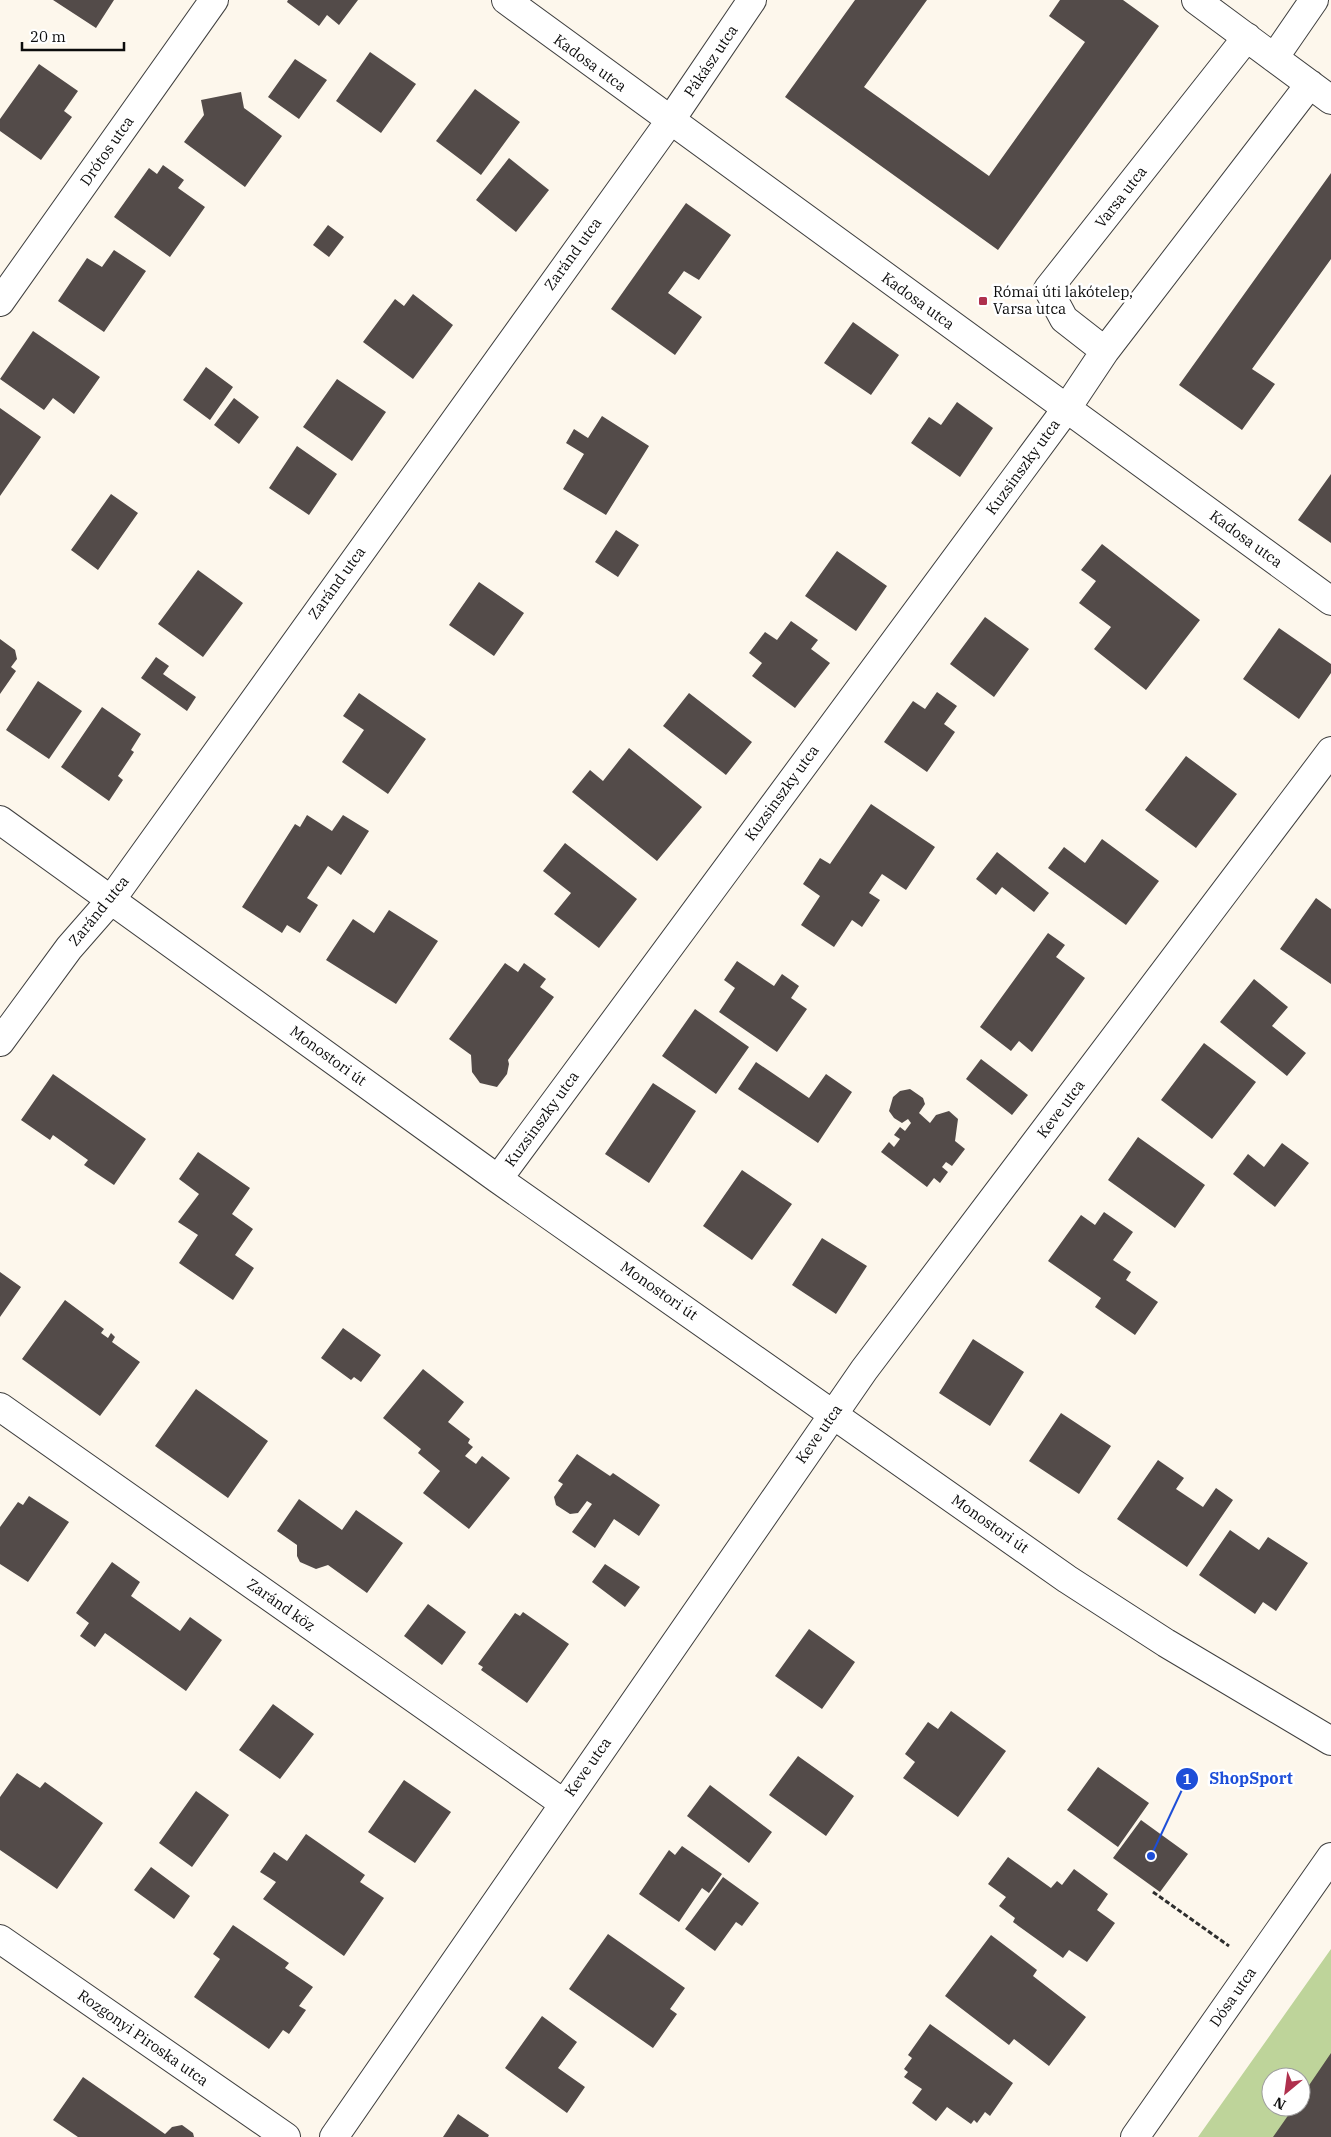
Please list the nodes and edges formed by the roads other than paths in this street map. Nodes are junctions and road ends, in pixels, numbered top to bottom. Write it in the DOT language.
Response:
graph roads {
  1 [pos="214,0"];
  2 [pos="506,0"];
  3 [pos="752,0"];
  4 [pos="1196,0"];
  5 [pos="1314,0"];
  6 [pos="1247,37"];
  7 [pos="1274,58"];
  8 [pos="1320,92"];
  9 [pos="670,121"];
  10 [pos="0,302"];
  11 [pos="1105,351"];
  12 [pos="1067,408"];
  13 [pos="1331,601"];
  14 [pos="1331,751"];
  15 [pos="0,820"];
  16 [pos="111,900"];
  17 [pos="0,1042"];
  18 [pos="498,1179"];
  19 [pos="0,1407"];
  20 [pos="833,1414"];
  21 [pos="1331,1741"];
  22 [pos="563,1803"];
  23 [pos="1331,1857"];
  24 [pos="0,1939"];
  25 [pos="286,2137"];
  26 [pos="334,2137"];
  27 [pos="1135,2137"];
  1 -- 10 [label="street, Drótos utca"];
  2 -- 9 [label="street, Kadosa utca"];
  3 -- 9 [label="street, Pákász utca"];
  4 -- 6 [label="street"];
  5 -- 7 [label="street"];
  6 -- 7 [label="street"];
  6 -- 11 [label="street, Varsa utca"];
  7 -- 8 [label="street"];
  8 -- 11 [label="street"];
  9 -- 12 [label="street, Kadosa utca"];
  9 -- 16 [label="street, Zaránd utca"];
  11 -- 12 [label="street"];
  12 -- 13 [label="street, Kadosa utca"];
  12 -- 18 [label="street, Kuzsinszky utca"];
  14 -- 20 [label="street, Keve utca"];
  15 -- 16 [label="street, Monostori út"];
  16 -- 17 [label="street, Zaránd utca"];
  16 -- 18 [label="street, Monostori út"];
  18 -- 20 [label="street, Monostori út"];
  19 -- 22 [label="street, Zaránd köz"];
  20 -- 21 [label="street, Monostori út"];
  20 -- 22 [label="street, Keve utca"];
  22 -- 26 [label="street, Keve utca"];
  23 -- 27 [label="street, Dósa utca"];
  24 -- 25 [label="street, Rozgonyi Piroska utca"];
}
